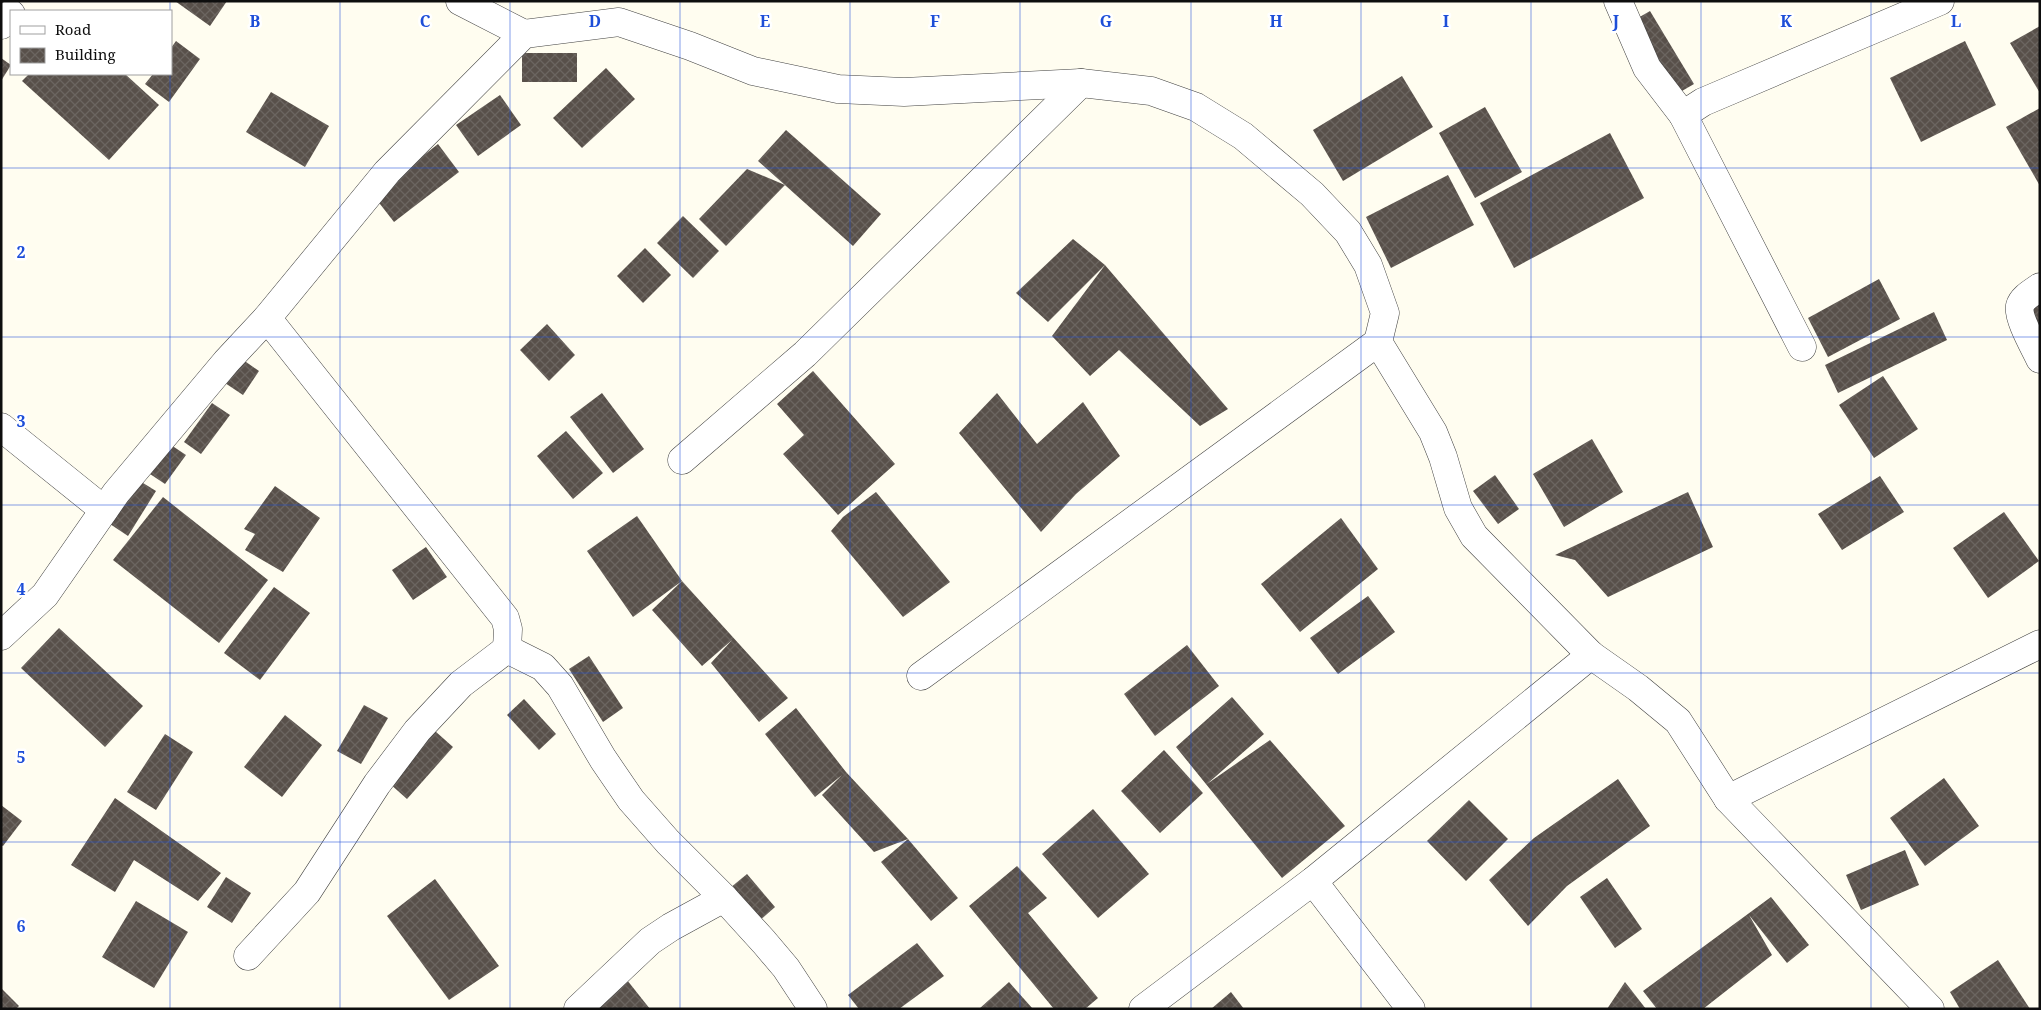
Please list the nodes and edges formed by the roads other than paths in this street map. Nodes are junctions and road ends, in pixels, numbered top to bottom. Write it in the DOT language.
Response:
graph roads {
  1 [pos="23,1"];
  2 [pos="460,1"];
  3 [pos="1618,1"];
  4 [pos="1940,1"];
  5 [pos="14,10"];
  6 [pos="619,12"];
  7 [pos="10,14"];
  8 [pos="1,25"];
  9 [pos="524,34"];
  10 [pos="1081,82"];
  11 [pos="1683,115"];
  12 [pos="2040,287"];
  13 [pos="267,318"];
  14 [pos="1378,342"];
  15 [pos="1802,347"];
  16 [pos="2040,359"];
  17 [pos="1,427"];
  18 [pos="682,460"];
  19 [pos="104,510"];
  20 [pos="1,636"];
  21 [pos="2040,644"];
  22 [pos="508,649"];
  23 [pos="1592,655"];
  24 [pos="921,676"];
  25 [pos="1728,799"];
  26 [pos="1313,881"];
  27 [pos="724,898"];
  28 [pos="248,956"];
  29 [pos="578,1009"];
  30 [pos="813,1009"];
  31 [pos="1143,1009"];
  32 [pos="1410,1009"];
  33 [pos="1930,1009"];
  1 -- 5 [label="street"];
  2 -- 9 [label="street"];
  3 -- 11 [label="street"];
  4 -- 11 [label="street"];
  6 -- 9 [label="street"];
  6 -- 10 [label="street"];
  7 -- 8 [label="street"];
  9 -- 13 [label="street"];
  10 -- 14 [label="street"];
  10 -- 18 [label="street"];
  11 -- 15 [label="street"];
  12 -- 16 [label="street"];
  13 -- 19 [label="street"];
  13 -- 22 [label="street"];
  14 -- 23 [label="street"];
  14 -- 24 [label="street"];
  17 -- 19 [label="street"];
  19 -- 20 [label="street"];
  21 -- 25 [label="street"];
  22 -- 27 [label="street"];
  22 -- 28 [label="street"];
  23 -- 25 [label="street"];
  23 -- 26 [label="street"];
  25 -- 33 [label="street"];
  26 -- 31 [label="street"];
  26 -- 32 [label="street"];
  27 -- 29 [label="street"];
  27 -- 30 [label="street"];
}
